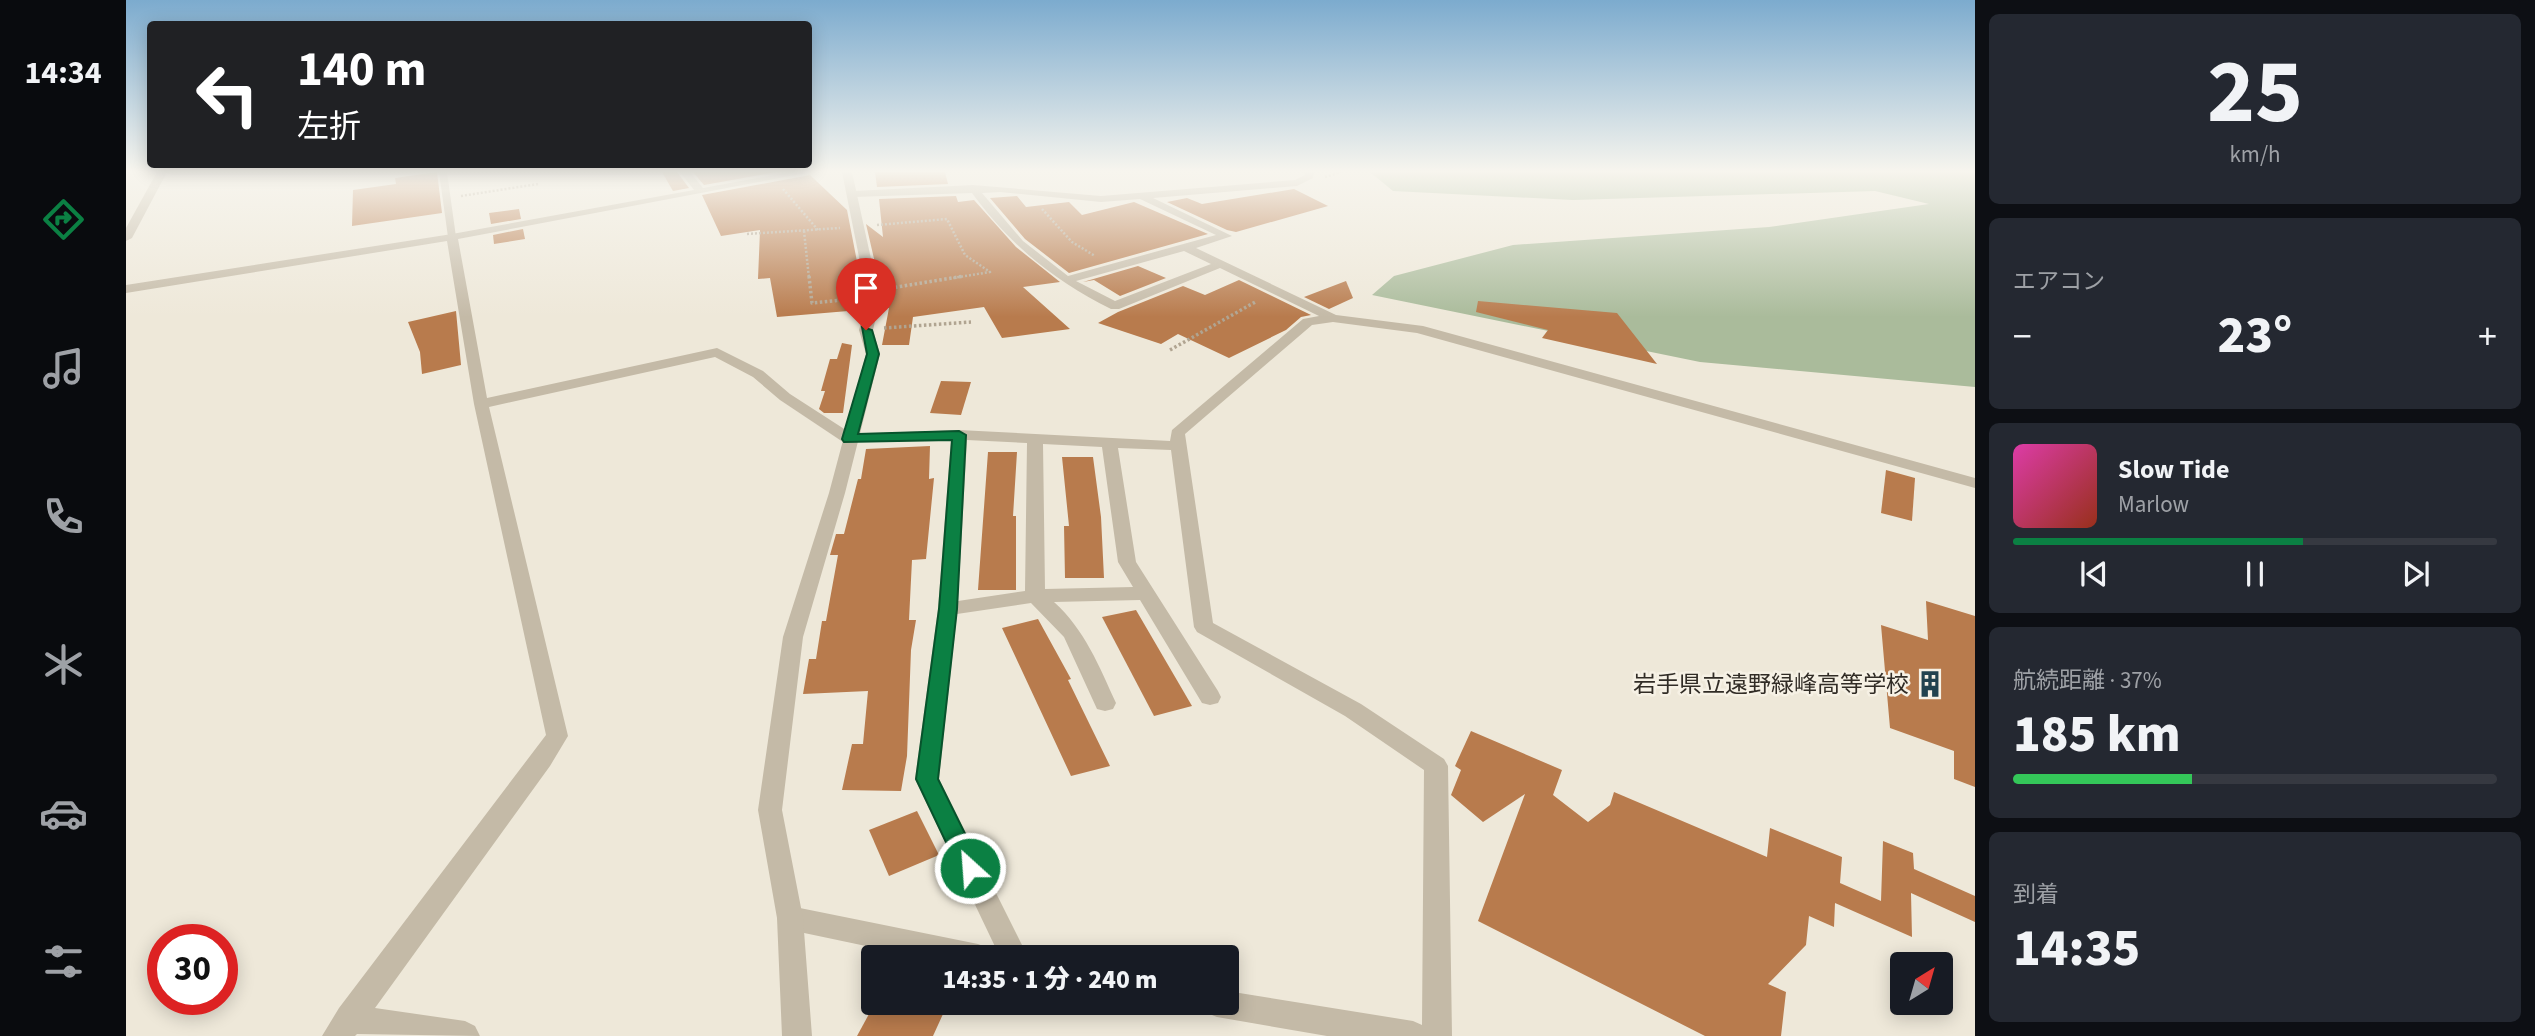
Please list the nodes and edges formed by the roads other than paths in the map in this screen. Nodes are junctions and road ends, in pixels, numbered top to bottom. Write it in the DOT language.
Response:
graph roads {
  1 [pos="136,220"];
  2 [pos="450,220"];
  3 [pos="541,220"];
  4 [pos="860,220"];
  5 [pos="996,220"];
  6 [pos="1192,220"];
  7 [pos="452,237"];
  8 [pos="126,238"];
  9 [pos="1185,247"];
  10 [pos="1222,264"];
  11 [pos="1065,280"];
  12 [pos="126,289"];
  13 [pos="1333,318"];
  14 [pos="481,404"];
  15 [pos="959,435"];
  16 [pos="849,439"];
  17 [pos="1035,439"];
  18 [pos="1109,442"];
  19 [pos="1180,446"];
  20 [pos="1975,484"];
  21 [pos="1146,593"];
  22 [pos="1035,596"];
  23 [pos="948,609"];
  24 [pos="1210,697"];
  25 [pos="1105,703"];
  26 [pos="790,918"];
  27 [pos="920,945"];
  28 [pos="1008,945"];
  29 [pos="1239,1007"];
  30 [pos="343,1027"];
  31 [pos="465,1036"];
  32 [pos="797,1036"];
  33 [pos="1413,1036"];
  34 [pos="1437,1036"];
  1 -- 8 [label="street"];
  2 -- 7 [label="lane"];
  3 -- 7 [label="street"];
  4 -- 16 [label="street"];
  5 -- 11 [label="street"];
  6 -- 9 [label="street"];
  7 -- 12 [label="street"];
  7 -- 14 [label="street"];
  9 -- 10 [label="street"];
  9 -- 11 [label="street"];
  10 -- 11 [label="street"];
  10 -- 13 [label="street"];
  13 -- 19 [label="street"];
  13 -- 20 [label="street"];
  14 -- 16 [label="street"];
  14 -- 30 [label="street"];
  15 -- 16 [label="street"];
  15 -- 17 [label="street"];
  15 -- 23 [label="street"];
  16 -- 26 [label="street"];
  17 -- 18 [label="street"];
  17 -- 22 [label="street"];
  18 -- 19 [label="street"];
  18 -- 21 [label="street"];
  19 -- 34 [label="street"];
  21 -- 22 [label="street"];
  21 -- 24 [label="street"];
  22 -- 23 [label="street"];
  22 -- 25 [label="street"];
  23 -- 28 [label="street"];
  26 -- 27 [label="street"];
  26 -- 32 [label="street"];
  29 -- 33 [label="street"];
  30 -- 31 [label="street"];
}
